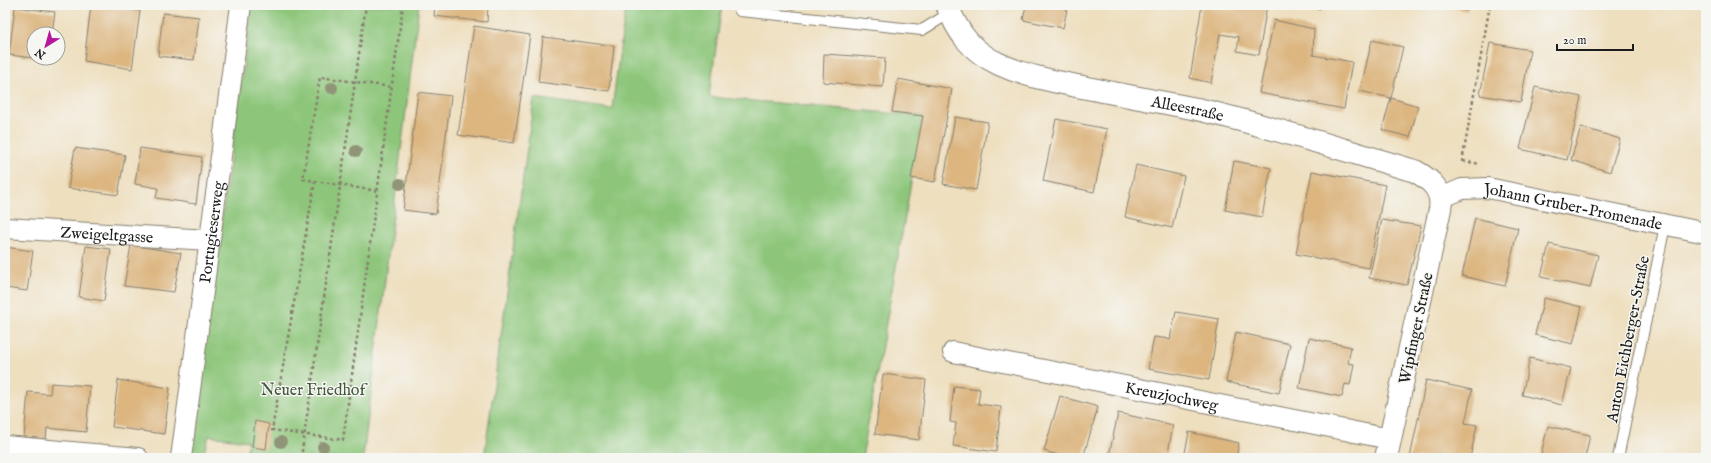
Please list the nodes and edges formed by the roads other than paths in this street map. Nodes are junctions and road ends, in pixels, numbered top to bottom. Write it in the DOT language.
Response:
graph roads {
  1 [pos="241,5"];
  2 [pos="948,9"];
  3 [pos="740,11"];
  4 [pos="1441,198"];
  5 [pos="1665,225"];
  6 [pos="5,228"];
  7 [pos="1706,233"];
  8 [pos="209,240"];
  9 [pos="953,352"];
  10 [pos="5,446"];
  11 [pos="1388,448"];
  12 [pos="138,458"];
  13 [pos="181,458"];
  14 [pos="1618,458"];
  1 -- 8 [label="street, Portugieserweg"];
  2 -- 3 [label="lane"];
  2 -- 4 [label="street, Alleestraße"];
  4 -- 5 [label="street, Johann Gruber-Promenade"];
  4 -- 11 [label="street, Wipfinger Straße"];
  5 -- 7 [label="street, Johann Gruber-Promenade"];
  5 -- 14 [label="lane, Anton Eichberger-Straße"];
  6 -- 8 [label="street, Zweigeltgasse"];
  8 -- 13 [label="street, Portugieserweg"];
  9 -- 11 [label="street, Kreuzjochweg"];
  10 -- 12 [label="street"];
}
